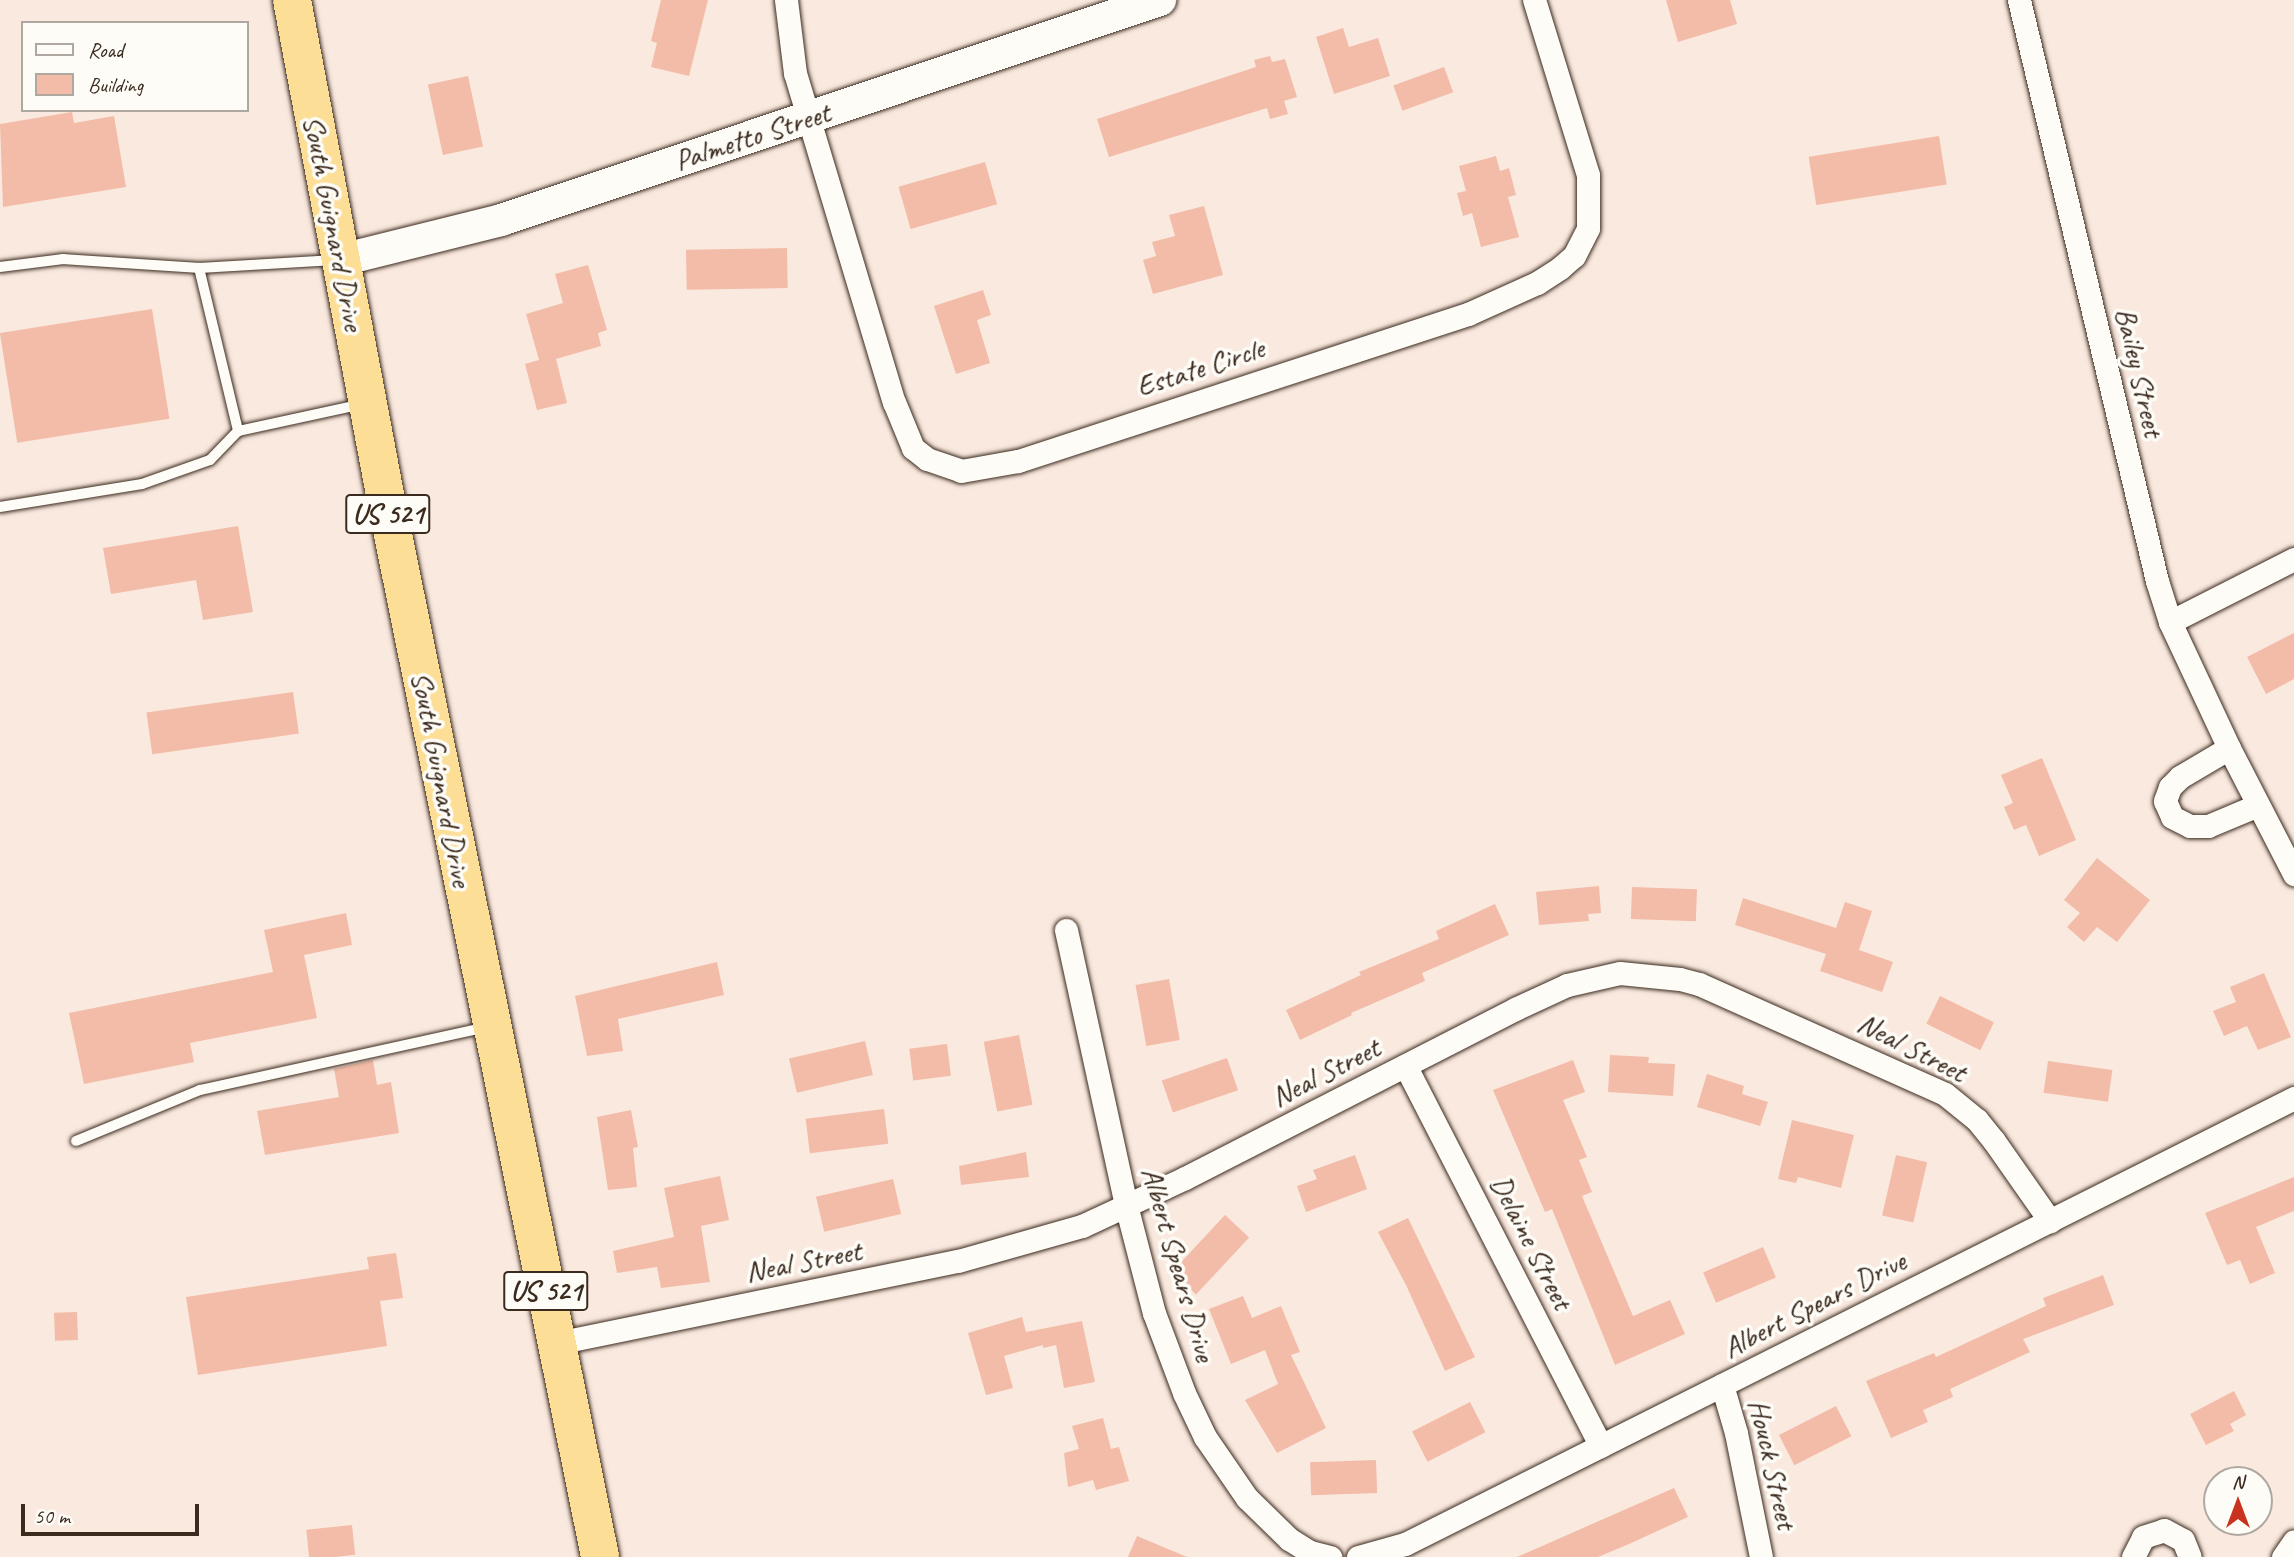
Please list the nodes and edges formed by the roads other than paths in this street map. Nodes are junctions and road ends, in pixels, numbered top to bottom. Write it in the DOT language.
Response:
graph roads {
  1 [pos="292,0"];
  2 [pos="786,0"];
  3 [pos="1160,0"];
  4 [pos="1534,0"];
  5 [pos="2019,0"];
  6 [pos="1107,10"];
  7 [pos="809,117"];
  8 [pos="341,260"];
  9 [pos="0,267"];
  10 [pos="199,268"];
  11 [pos="368,403"];
  12 [pos="238,431"];
  13 [pos="0,508"];
  14 [pos="2294,559"];
  15 [pos="2170,622"];
  16 [pos="2229,748"];
  17 [pos="2258,804"];
  18 [pos="2294,874"];
  19 [pos="1066,930"];
  20 [pos="492,1026"];
  21 [pos="1406,1067"];
  22 [pos="2294,1098"];
  23 [pos="76,1141"];
  24 [pos="1126,1205"];
  25 [pos="2050,1221"];
  26 [pos="557,1343"];
  27 [pos="1722,1385"];
  28 [pos="1601,1446"];
  29 [pos="2294,1541"];
  30 [pos="600,1557"];
  31 [pos="1330,1557"];
  32 [pos="1358,1557"];
  33 [pos="1761,1557"];
  34 [pos="2133,1557"];
  35 [pos="2190,1557"];
  36 [pos="2283,1557"];
  1 -- 8 [label="highway, South Guignard Drive / US 521"];
  2 -- 7 [label="street, Estate Circle"];
  3 -- 6 [label="street, Palmetto Street"];
  4 -- 7 [label="street, Estate Circle"];
  5 -- 15 [label="street, Bailey Street"];
  6 -- 7 [label="street, Palmetto Street"];
  7 -- 8 [label="street, Palmetto Street"];
  8 -- 10 [label="lane"];
  8 -- 11 [label="highway, South Guignard Drive / US 521"];
  9 -- 10 [label="lane"];
  10 -- 12 [label="lane"];
  11 -- 12 [label="lane"];
  11 -- 20 [label="highway, South Guignard Drive / US 521"];
  12 -- 13 [label="lane"];
  14 -- 15 [label="street"];
  15 -- 16 [label="street, Bailey Street"];
  16 -- 17 [label="street, Bailey Street"];
  16 -- 17 [label="street"];
  17 -- 18 [label="street, Bailey Street"];
  19 -- 24 [label="street, Albert Spears Drive"];
  20 -- 23 [label="lane"];
  20 -- 26 [label="highway, South Guignard Drive / US 521"];
  21 -- 24 [label="street, Neal Street"];
  21 -- 25 [label="street, Neal Street"];
  21 -- 28 [label="street, Delaine Street"];
  22 -- 25 [label="street, Albert Spears Drive"];
  24 -- 26 [label="street, Neal Street"];
  24 -- 31 [label="street, Albert Spears Drive"];
  25 -- 27 [label="street, Albert Spears Drive"];
  26 -- 30 [label="highway, South Guignard Drive / US 521"];
  27 -- 28 [label="street, Albert Spears Drive"];
  27 -- 33 [label="street, Houck Street"];
  28 -- 32 [label="street, Albert Spears Drive"];
  29 -- 36 [label="street"];
  34 -- 35 [label="street"];
}
